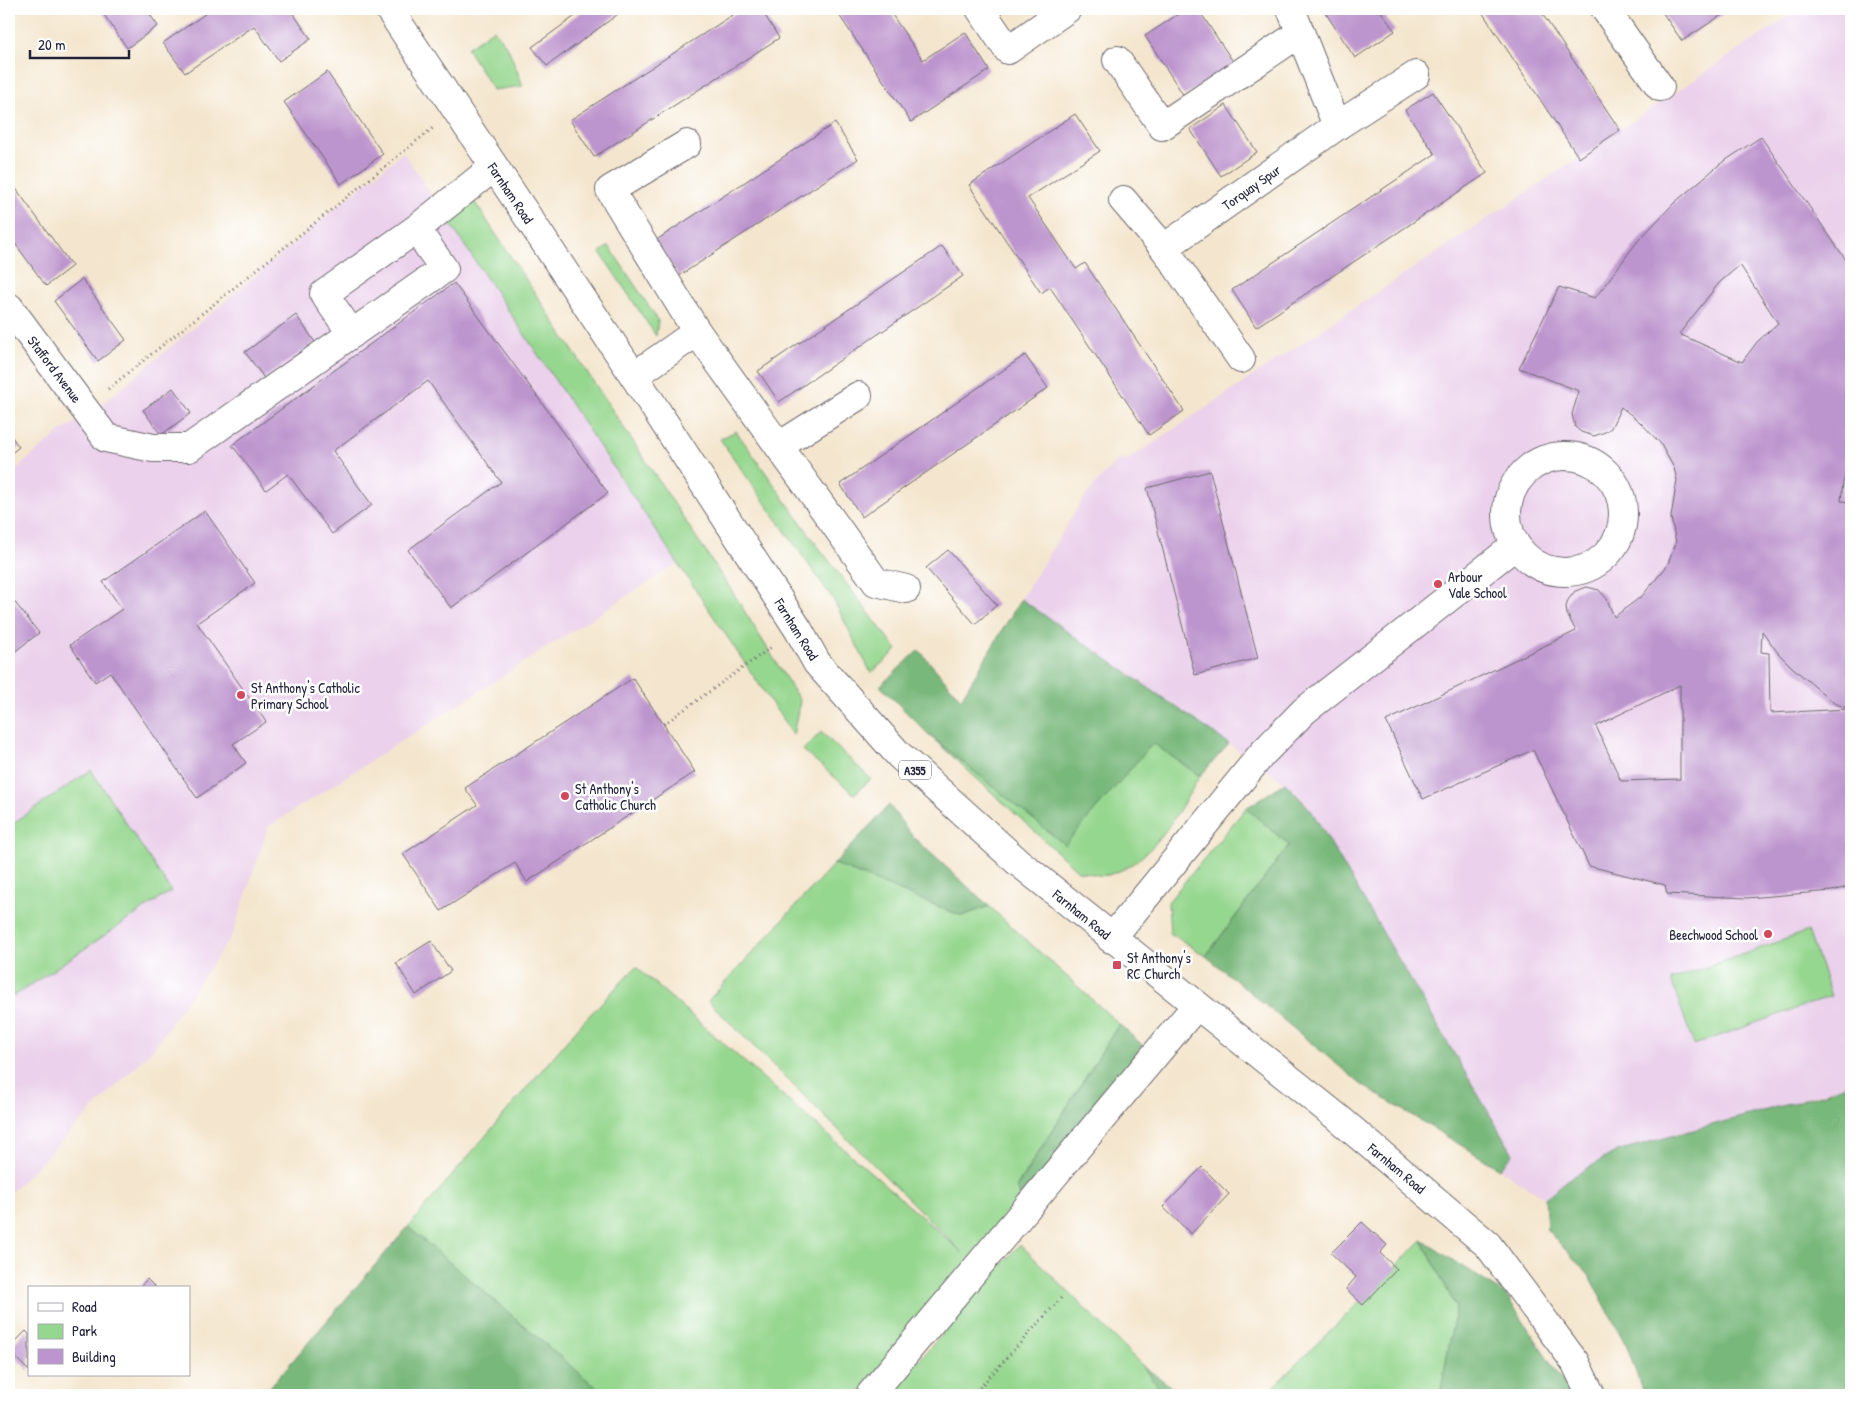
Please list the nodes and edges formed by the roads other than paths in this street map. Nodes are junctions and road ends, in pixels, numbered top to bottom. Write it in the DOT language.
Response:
graph roads {
  1 [pos="389,9"];
  2 [pos="980,9"];
  3 [pos="1067,9"];
  4 [pos="1605,9"];
  5 [pos="1296,21"];
  6 [pos="1117,60"];
  7 [pos="1416,75"];
  8 [pos="1660,87"];
  9 [pos="1338,126"];
  10 [pos="687,144"];
  11 [pos="494,167"];
  12 [pos="1124,200"];
  13 [pos="416,228"];
  14 [pos="1164,248"];
  15 [pos="9,307"];
  16 [pos="697,332"];
  17 [pos="352,334"];
  18 [pos="1241,359"];
  19 [pos="634,376"];
  20 [pos="858,396"];
  21 [pos="779,446"];
  22 [pos="1516,545"];
  23 [pos="906,588"];
  24 [pos="1111,938"];
  25 [pos="1196,1006"];
  26 [pos="870,1395"];
  27 [pos="1591,1395"];
  1 -- 11 [label="main road, Farnham Road / A355"];
  2 -- 3 [label="main road"];
  4 -- 8 [label="main road"];
  5 -- 6 [label="main road"];
  5 -- 9 [label="main road"];
  7 -- 9 [label="main road, Torquay Spur"];
  9 -- 14 [label="main road, Torquay Spur"];
  10 -- 16 [label="main road"];
  11 -- 13 [label="main road"];
  11 -- 19 [label="main road, Farnham Road / A355"];
  12 -- 14 [label="main road"];
  13 -- 17 [label="main road"];
  13 -- 17 [label="main road, Stafford Avenue"];
  14 -- 18 [label="main road"];
  15 -- 17 [label="main road, Stafford Avenue"];
  16 -- 19 [label="main road"];
  16 -- 21 [label="main road"];
  19 -- 24 [label="main road, Farnham Road / A355"];
  20 -- 21 [label="main road"];
  21 -- 23 [label="main road"];
  22 -- 22 [label="main road"];
  22 -- 24 [label="main road"];
  24 -- 25 [label="main road, Farnham Road / A355"];
  25 -- 26 [label="main road"];
  25 -- 27 [label="main road, Farnham Road / A355"];
}
